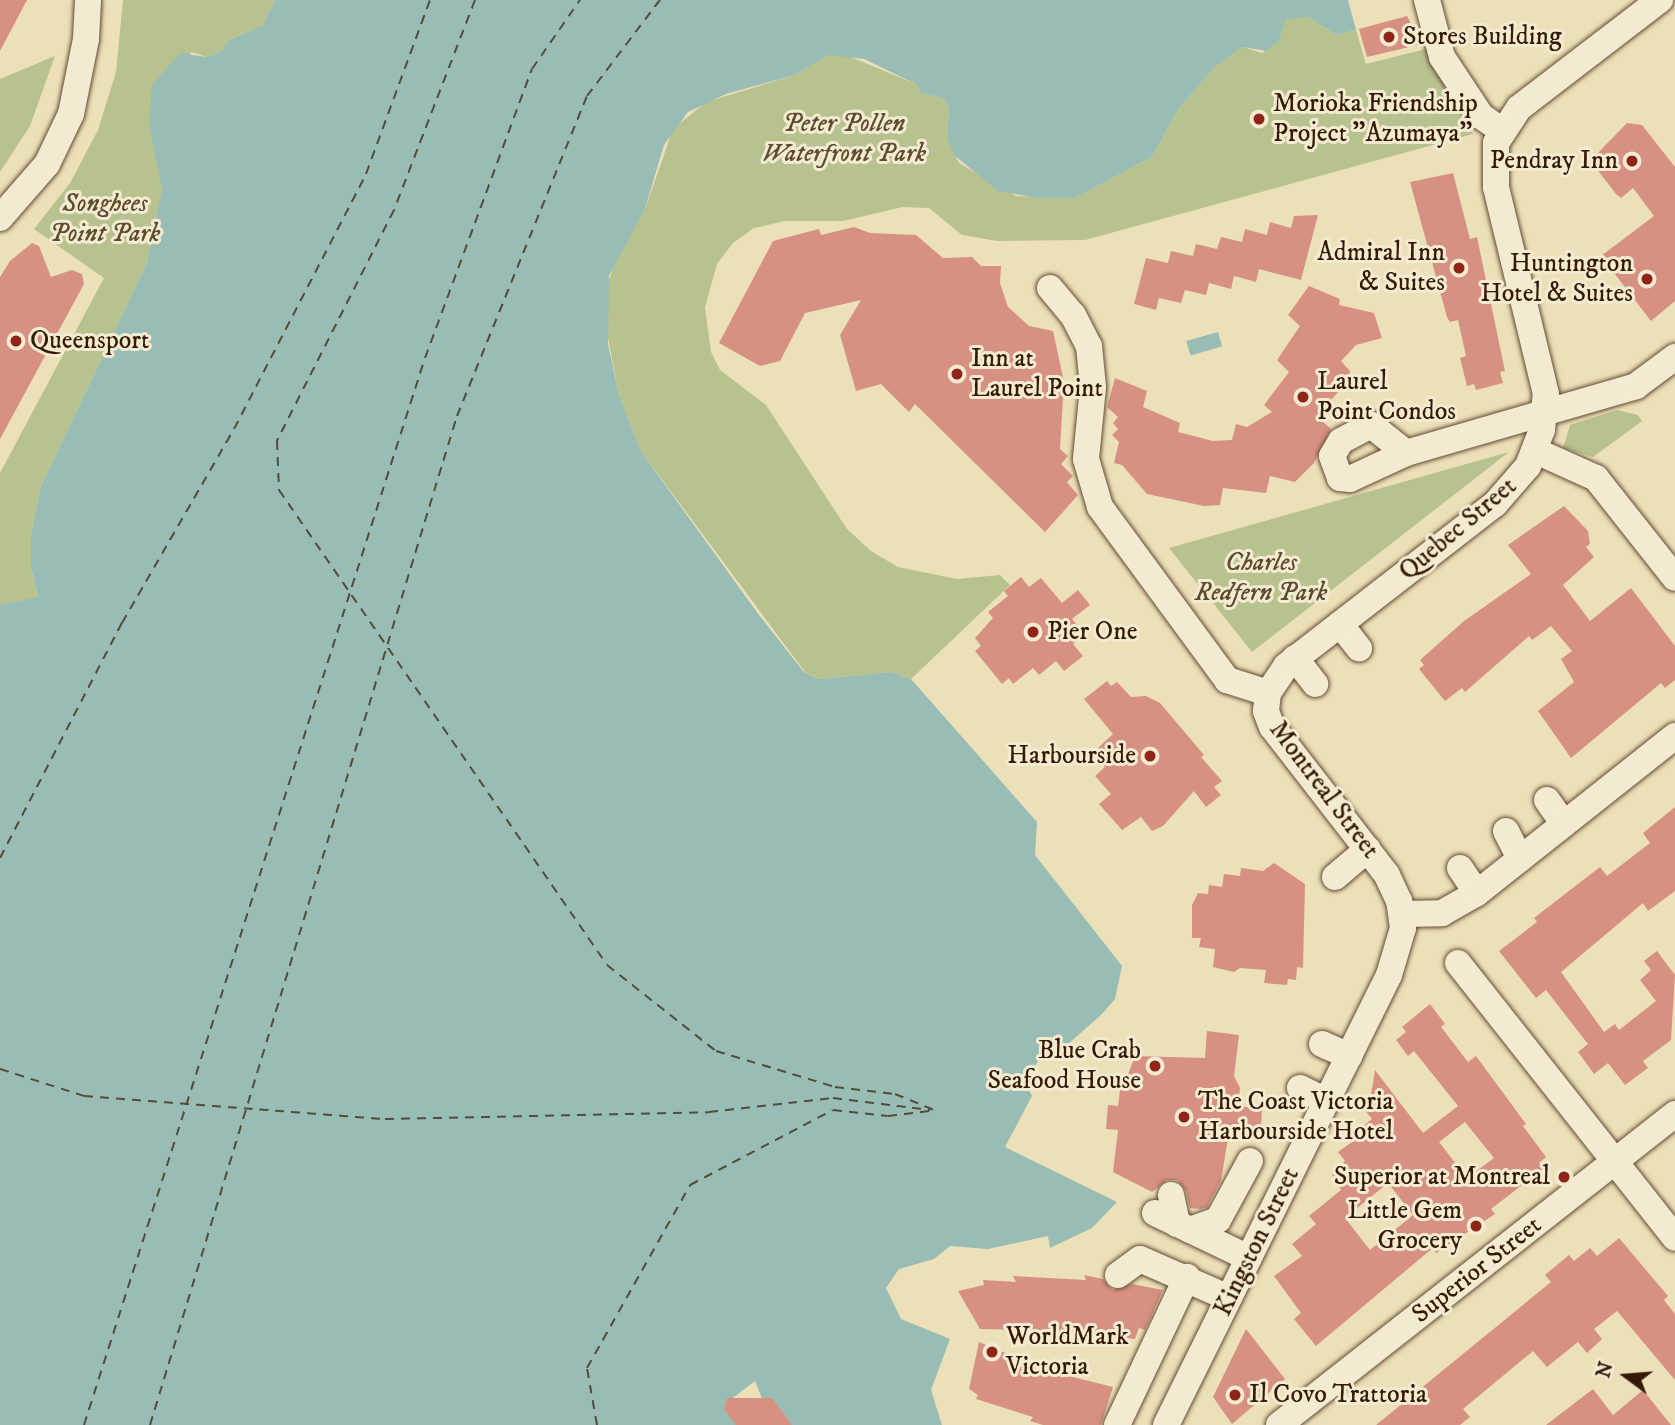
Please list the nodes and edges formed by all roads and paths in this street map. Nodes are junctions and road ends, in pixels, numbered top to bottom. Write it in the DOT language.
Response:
graph roads {
  1 [pos="88,0"];
  2 [pos="1427,0"];
  3 [pos="1660,0"];
  4 [pos="1502,130"];
  5 [pos="0,218"];
  6 [pos="1050,288"];
  7 [pos="1675,357"];
  8 [pos="1546,411"];
  9 [pos="1535,451"];
  10 [pos="1406,453"];
  11 [pos="1675,578"];
  12 [pos="1340,624"];
  13 [pos="1359,648"];
  14 [pos="1295,658"];
  15 [pos="1315,684"];
  16 [pos="1268,693"];
  17 [pos="1675,736"];
  18 [pos="1547,800"];
  19 [pos="1564,824"];
  20 [pos="1506,831"];
  21 [pos="1368,849"];
  22 [pos="1520,859"];
  23 [pos="1460,868"];
  24 [pos="1335,877"];
  25 [pos="1477,893"];
  26 [pos="1403,914"];
  27 [pos="1458,963"];
  28 [pos="1321,1044"];
  29 [pos="1349,1056"];
  30 [pos="1300,1088"];
  31 [pos="1327,1101"];
  32 [pos="1675,1114"];
  33 [pos="1615,1160"];
  34 [pos="1288,1180"];
  35 [pos="1675,1238"];
  36 [pos="1249,1258"];
  37 [pos="1118,1275"];
  38 [pos="1186,1277"];
  39 [pos="1229,1298"];
  40 [pos="1170,1418"];
  41 [pos="1117,1425"];
  42 [pos="1279,1425"];
  1 -- 5 [label="street"];
  2 -- 4 [label="street"];
  3 -- 4 [label="street"];
  4 -- 8 [label="street"];
  6 -- 16 [label="street, Montreal Street"];
  7 -- 8 [label="street"];
  8 -- 9 [label="street, Quebec Street"];
  8 -- 10 [label="street"];
  9 -- 11 [label="street"];
  9 -- 12 [label="street, Quebec Street"];
  12 -- 13 [label="street"];
  12 -- 14 [label="street, Quebec Street"];
  14 -- 15 [label="street"];
  14 -- 16 [label="street, Quebec Street"];
  16 -- 21 [label="street, Montreal Street"];
  17 -- 19 [label="street"];
  18 -- 19 [label="street"];
  19 -- 22 [label="street"];
  20 -- 22 [label="street"];
  21 -- 24 [label="street"];
  21 -- 26 [label="street, Montreal Street"];
  22 -- 25 [label="street"];
  23 -- 25 [label="street"];
  25 -- 26 [label="street"];
  26 -- 29 [label="street, Kingston Street"];
  27 -- 33 [label="street"];
  28 -- 29 [label="street"];
  29 -- 31 [label="street, Kingston Street"];
  30 -- 31 [label="street"];
  31 -- 34 [label="street, Kingston Street"];
  32 -- 33 [label="street, Superior Street"];
  33 -- 35 [label="street"];
  33 -- 42 [label="street, Superior Street"];
  34 -- 36 [label="street, Kingston Street"];
  34 -- 36 [label="street"];
  36 -- 39 [label="street, Kingston Street"];
  37 -- 38 [label="street"];
  38 -- 39 [label="street"];
  38 -- 41 [label="street"];
  39 -- 40 [label="street, Kingston Street"];
}
